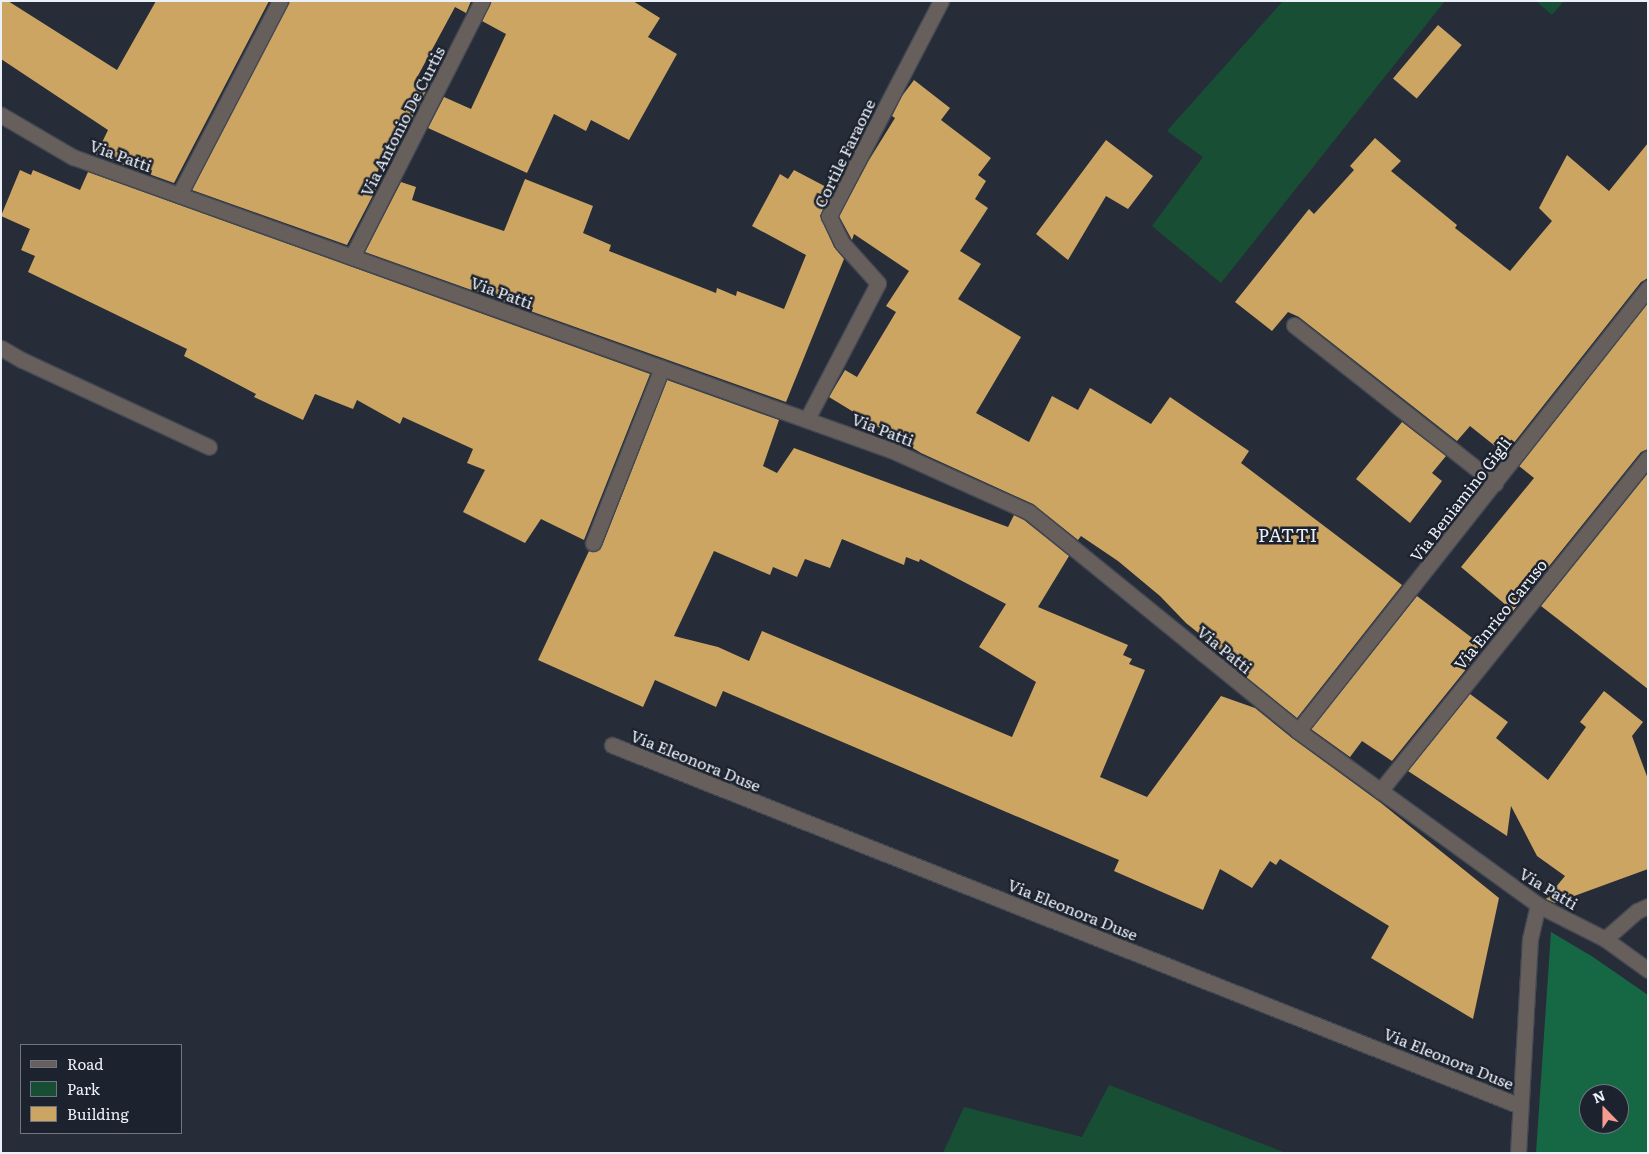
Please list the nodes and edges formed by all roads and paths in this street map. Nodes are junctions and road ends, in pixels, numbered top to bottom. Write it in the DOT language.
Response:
graph roads {
  1 [pos="280,1"];
  2 [pos="482,1"];
  3 [pos="941,1"];
  4 [pos="1,115"];
  5 [pos="179,195"];
  6 [pos="352,257"];
  7 [pos="1648,288"];
  8 [pos="1294,325"];
  9 [pos="1,348"];
  10 [pos="662,368"];
  11 [pos="807,419"];
  12 [pos="209,446"];
  13 [pos="1648,458"];
  14 [pos="1495,483"];
  15 [pos="593,543"];
  16 [pos="1298,731"];
  17 [pos="612,745"];
  18 [pos="1380,791"];
  19 [pos="1538,905"];
  20 [pos="1648,906"];
  21 [pos="1604,939"];
  22 [pos="1648,970"];
  23 [pos="1520,1106"];
  24 [pos="1518,1153"];
  1 -- 5 [label="street"];
  2 -- 6 [label="street, Via Antonio De Curtis"];
  3 -- 11 [label="street, Cortile Faraone"];
  4 -- 5 [label="street, Via Patti"];
  5 -- 6 [label="street, Via Patti"];
  6 -- 10 [label="street, Via Patti"];
  7 -- 14 [label="street, Via Beniamino Gigli"];
  8 -- 14 [label="street"];
  9 -- 12 [label="street"];
  10 -- 11 [label="street, Via Patti"];
  10 -- 15 [label="street"];
  11 -- 16 [label="street, Via Patti"];
  13 -- 18 [label="street, Via Enrico Caruso"];
  14 -- 16 [label="street, Via Beniamino Gigli"];
  16 -- 18 [label="street, Via Patti"];
  17 -- 23 [label="street, Via Eleonora Duse"];
  18 -- 19 [label="street, Via Patti"];
  19 -- 21 [label="street, Via Patti"];
  19 -- 23 [label="street"];
  20 -- 21 [label="street"];
  21 -- 22 [label="street, Via Patti"];
  23 -- 24 [label="street"];
}
